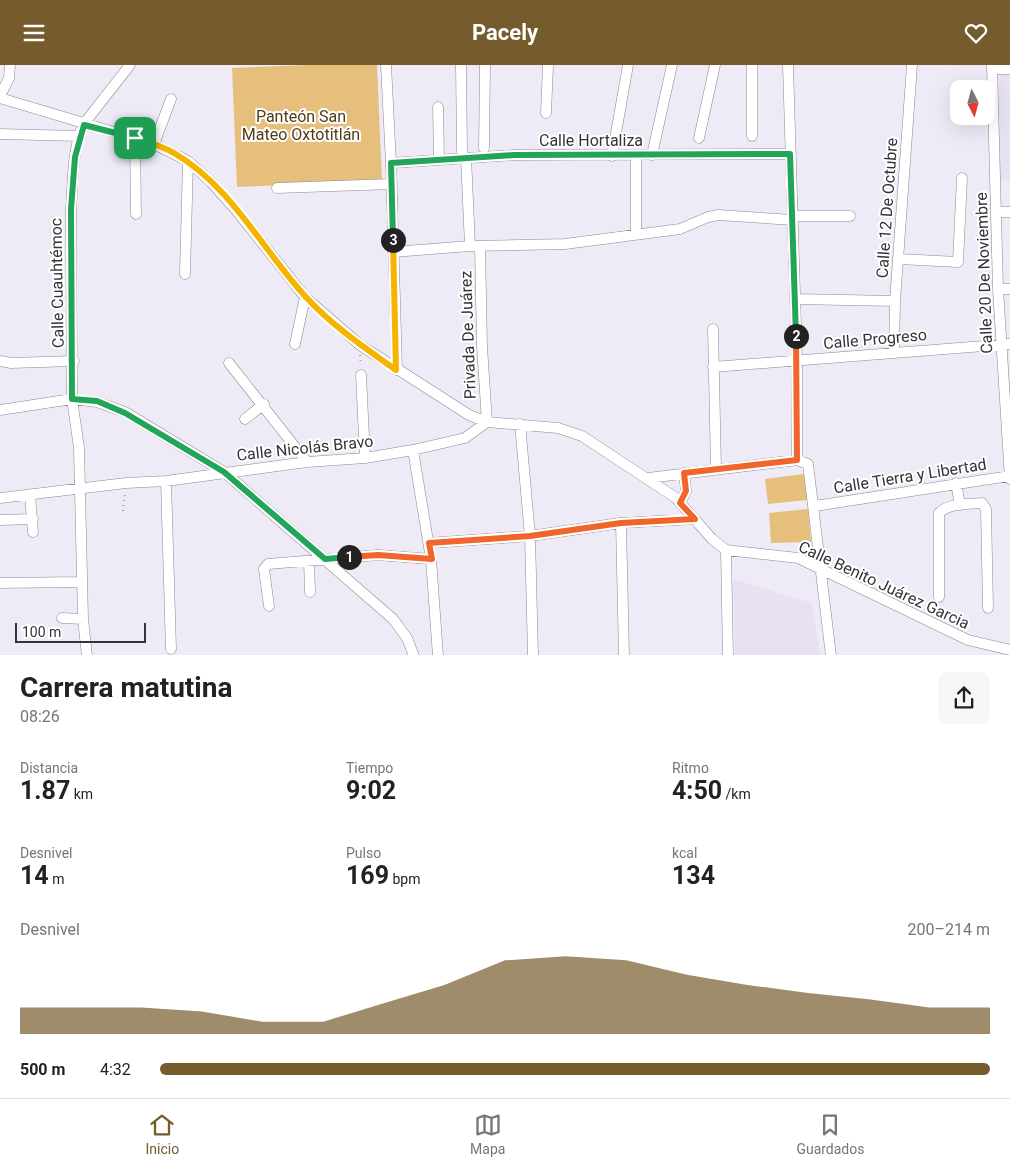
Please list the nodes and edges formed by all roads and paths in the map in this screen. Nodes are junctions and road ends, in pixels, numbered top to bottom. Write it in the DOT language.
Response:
graph roads {
  1 [pos="10,65"];
  2 [pos="130,65"];
  3 [pos="386,65"];
  4 [pos="461,65"];
  5 [pos="484,65"];
  6 [pos="548,65"];
  7 [pos="628,65"];
  8 [pos="672,65"];
  9 [pos="715,65"];
  10 [pos="752,65"];
  11 [pos="788,65"];
  12 [pos="912,65"];
  13 [pos="992,67"];
  14 [pos="1010,69"];
  15 [pos="0,97"];
  16 [pos="171,99"];
  17 [pos="438,107"];
  18 [pos="546,113"];
  19 [pos="84,125"];
  20 [pos="0,134"];
  21 [pos="79,136"];
  22 [pos="752,136"];
  23 [pos="135,138"];
  24 [pos="699,138"];
  25 [pos="154,144"];
  26 [pos="484,148"];
  27 [pos="464,154"];
  28 [pos="790,154"];
  29 [pos="652,155"];
  30 [pos="612,156"];
  31 [pos="636,156"];
  32 [pos="439,159"];
  33 [pos="188,161"];
  34 [pos="391,163"];
  35 [pos="962,178"];
  36 [pos="392,184"];
  37 [pos="277,188"];
  38 [pos="996,212"];
  39 [pos="1010,212"];
  40 [pos="136,215"];
  41 [pos="850,216"];
  42 [pos="793,218"];
  43 [pos="636,234"];
  44 [pos="475,246"];
  45 [pos="393,252"];
  46 [pos="899,259"];
  47 [pos="185,273"];
  48 [pos="998,289"];
  49 [pos="1010,289"];
  50 [pos="305,297"];
  51 [pos="795,299"];
  52 [pos="895,301"];
  53 [pos="713,329"];
  54 [pos="295,344"];
  55 [pos="1005,344"];
  56 [pos="360,345"];
  57 [pos="894,353"];
  58 [pos="0,361"];
  59 [pos="74,361"];
  60 [pos="797,361"];
  61 [pos="229,363"];
  62 [pos="713,367"];
  63 [pos="396,370"];
  64 [pos="361,375"];
  65 [pos="72,399"];
  66 [pos="264,404"];
  67 [pos="0,409"];
  68 [pos="244,419"];
  69 [pos="487,422"];
  70 [pos="520,424"];
  71 [pos="413,450"];
  72 [pos="365,458"];
  73 [pos="797,460"];
  74 [pos="307,462"];
  75 [pos="716,469"];
  76 [pos="224,472"];
  77 [pos="684,473"];
  78 [pos="1010,477"];
  79 [pos="648,478"];
  80 [pos="166,481"];
  81 [pos="126,483"];
  82 [pos="956,483"];
  83 [pos="79,489"];
  84 [pos="30,496"];
  85 [pos="0,498"];
  86 [pos="680,503"];
  87 [pos="960,505"];
  88 [pos="814,506"];
  89 [pos="123,511"];
  90 [pos="33,519"];
  91 [pos="695,519"];
  92 [pos="0,520"];
  93 [pos="621,523"];
  94 [pos="33,532"];
  95 [pos="530,536"];
  96 [pos="429,543"];
  97 [pos="726,550"];
  98 [pos="325,559"];
  99 [pos="432,559"];
  100 [pos="309,561"];
  101 [pos="821,571"];
  102 [pos="81,582"];
  103 [pos="0,583"];
  104 [pos="310,592"];
  105 [pos="939,597"];
  106 [pos="269,607"];
  107 [pos="988,607"];
  108 [pos="62,618"];
  109 [pos="83,619"];
  110 [pos="171,649"];
  111 [pos="1004,651"];
  112 [pos="87,655"];
  113 [pos="414,655"];
  114 [pos="438,655"];
  115 [pos="533,655"];
  116 [pos="624,655"];
  117 [pos="728,655"];
  118 [pos="831,655"];
  1 -- 15 [label="street"];
  2 -- 19 [label="street, Calle Cuauhtémoc"];
  3 -- 34 [label="street"];
  4 -- 27 [label="street, Privada De Juárez"];
  5 -- 26 [label="street"];
  6 -- 18 [label="street"];
  7 -- 30 [label="street"];
  8 -- 29 [label="street"];
  9 -- 24 [label="street"];
  10 -- 22 [label="street"];
  11 -- 28 [label="street"];
  12 -- 46 [label="street, Calle 12 De Octubre"];
  13 -- 14 [label="street"];
  13 -- 38 [label="street, Calle 20 De Noviembre"];
  15 -- 19 [label="street"];
  16 -- 25 [label="street"];
  17 -- 32 [label="street"];
  19 -- 21 [label="street, Calle Cuauhtémoc"];
  19 -- 23 [label="street"];
  20 -- 21 [label="street"];
  21 -- 59 [label="street, Calle Cuauhtémoc"];
  23 -- 25 [label="street"];
  23 -- 40 [label="street"];
  25 -- 33 [label="street"];
  27 -- 30 [label="street, Calle Hortaliza"];
  27 -- 32 [label="street, Calle Hortaliza"];
  27 -- 44 [label="street, Privada De Juárez"];
  28 -- 29 [label="street, Calle Hortaliza"];
  28 -- 42 [label="street"];
  29 -- 31 [label="street, Calle Hortaliza"];
  30 -- 31 [label="street, Calle Hortaliza"];
  31 -- 43 [label="street"];
  32 -- 34 [label="street, Calle Hortaliza"];
  33 -- 47 [label="street"];
  33 -- 50 [label="street"];
  34 -- 36 [label="street"];
  35 -- 46 [label="street"];
  36 -- 37 [label="street"];
  36 -- 45 [label="street"];
  38 -- 39 [label="street"];
  38 -- 48 [label="street, Calle 20 De Noviembre"];
  41 -- 42 [label="street"];
  42 -- 43 [label="street"];
  42 -- 51 [label="street"];
  43 -- 44 [label="street"];
  44 -- 45 [label="street"];
  44 -- 69 [label="street, Privada De Juárez"];
  45 -- 63 [label="street"];
  46 -- 52 [label="street, Calle 12 De Octubre"];
  48 -- 49 [label="street"];
  48 -- 55 [label="street, Calle 20 De Noviembre"];
  50 -- 54 [label="street"];
  50 -- 56 [label="street"];
  51 -- 52 [label="street"];
  51 -- 60 [label="street"];
  52 -- 57 [label="street, Calle 12 De Octubre"];
  53 -- 62 [label="street"];
  55 -- 57 [label="street, Calle Progreso"];
  55 -- 78 [label="street, Calle 20 De Noviembre"];
  56 -- 63 [label="street"];
  56 -- 64 [label="path"];
  57 -- 60 [label="street, Calle Progreso"];
  58 -- 59 [label="street"];
  59 -- 65 [label="street, Calle Cuauhtémoc"];
  60 -- 62 [label="street, Calle Progreso"];
  60 -- 73 [label="street"];
  61 -- 66 [label="street"];
  62 -- 75 [label="street"];
  63 -- 69 [label="street"];
  64 -- 72 [label="street"];
  65 -- 67 [label="street"];
  65 -- 76 [label="street"];
  65 -- 83 [label="street, Calle Cuauhtémoc"];
  66 -- 68 [label="street"];
  66 -- 74 [label="street"];
  69 -- 70 [label="street"];
  69 -- 71 [label="street, Calle Nicolás Bravo"];
  70 -- 79 [label="street"];
  70 -- 95 [label="street"];
  71 -- 72 [label="street, Calle Nicolás Bravo"];
  71 -- 96 [label="street"];
  72 -- 74 [label="street, Calle Nicolás Bravo"];
  73 -- 75 [label="street"];
  73 -- 88 [label="street"];
  74 -- 76 [label="street, Calle Nicolás Bravo"];
  75 -- 77 [label="street"];
  76 -- 80 [label="street, Calle Nicolás Bravo"];
  76 -- 98 [label="street"];
  77 -- 79 [label="street"];
  77 -- 86 [label="street"];
  78 -- 82 [label="street, Calle Tierra y Libertad"];
  79 -- 86 [label="street"];
  80 -- 81 [label="street, Calle Nicolás Bravo"];
  80 -- 110 [label="street"];
  81 -- 83 [label="street, Calle Nicolás Bravo"];
  81 -- 89 [label="path"];
  82 -- 87 [label="street"];
  82 -- 88 [label="street, Calle Tierra y Libertad"];
  83 -- 84 [label="street, Calle Nicolás Bravo"];
  83 -- 102 [label="street, Calle Cuauhtémoc"];
  84 -- 85 [label="street, Calle Nicolás Bravo"];
  84 -- 90 [label="street"];
  86 -- 91 [label="street"];
  87 -- 105 [label="street"];
  87 -- 107 [label="street"];
  88 -- 101 [label="street"];
  90 -- 92 [label="street"];
  90 -- 94 [label="street"];
  91 -- 93 [label="street"];
  91 -- 97 [label="street"];
  93 -- 95 [label="street"];
  93 -- 116 [label="street"];
  95 -- 96 [label="street"];
  95 -- 115 [label="street"];
  96 -- 99 [label="street"];
  97 -- 101 [label="street, Calle Benito Juárez Garcia"];
  97 -- 117 [label="street"];
  98 -- 99 [label="street"];
  98 -- 100 [label="street"];
  98 -- 113 [label="street"];
  99 -- 114 [label="street"];
  100 -- 104 [label="street"];
  100 -- 106 [label="street"];
  101 -- 111 [label="street, Calle Benito Juárez Garcia"];
  101 -- 118 [label="street"];
  102 -- 103 [label="street"];
  102 -- 109 [label="street, Calle Cuauhtémoc"];
  108 -- 109 [label="street"];
  109 -- 112 [label="street, Calle Cuauhtémoc"];
}
